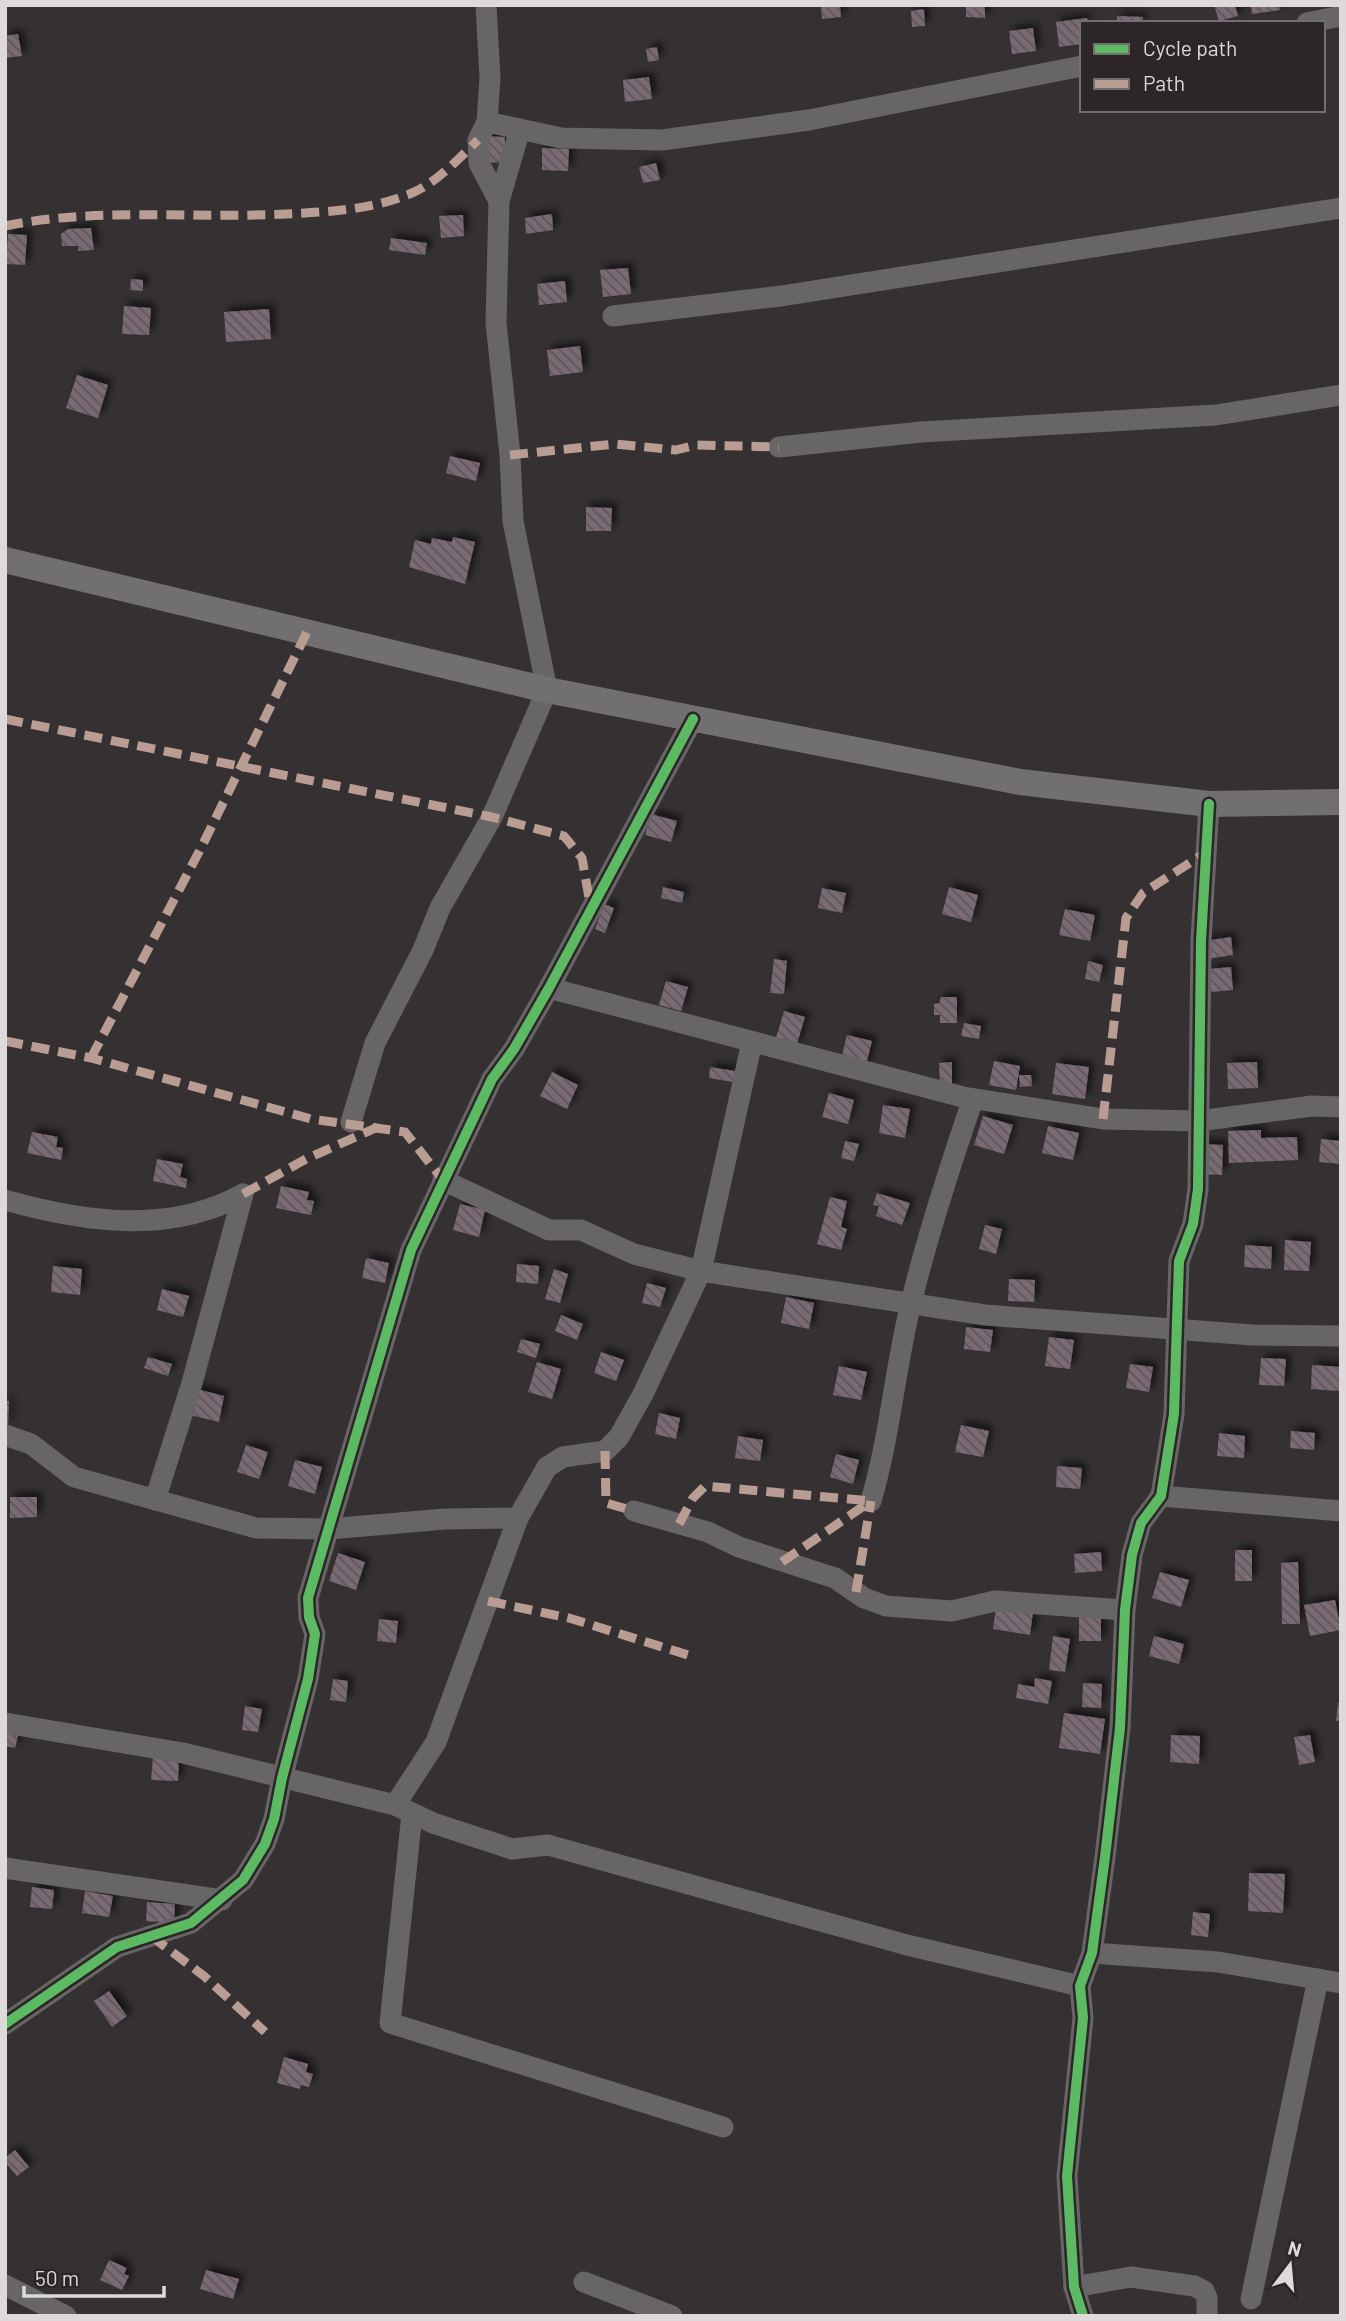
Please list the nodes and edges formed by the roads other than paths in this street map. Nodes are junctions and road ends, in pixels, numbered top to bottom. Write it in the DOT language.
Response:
graph roads {
  1 [pos="485,5"];
  2 [pos="1341,16"];
  3 [pos="1317,21"];
  4 [pos="1080,66"];
  5 [pos="487,122"];
  6 [pos="520,129"];
  7 [pos="499,201"];
  8 [pos="1341,208"];
  9 [pos="613,316"];
  10 [pos="1341,395"];
  11 [pos="779,447"];
  12 [pos="5,560"];
  13 [pos="547,690"];
  14 [pos="693,719"];
  15 [pos="1341,802"];
  16 [pos="1209,804"];
  17 [pos="549,988"];
  18 [pos="752,1042"];
  19 [pos="974,1099"];
  20 [pos="1341,1107"];
  21 [pos="1198,1121"];
  22 [pos="351,1122"];
  23 [pos="443,1180"];
  24 [pos="5,1200"];
  25 [pos="701,1270"];
  26 [pos="911,1303"];
  27 [pos="1176,1329"];
  28 [pos="1341,1336"];
  29 [pos="5,1435"];
  30 [pos="1161,1496"];
  31 [pos="155,1500"];
  32 [pos="872,1501"];
  33 [pos="634,1511"];
  34 [pos="1341,1511"];
  35 [pos="518,1518"];
  36 [pos="329,1528"];
  37 [pos="1125,1610"];
  38 [pos="5,1723"];
  39 [pos="282,1778"];
  40 [pos="403,1809"];
  41 [pos="5,1868"];
  42 [pos="222,1900"];
  43 [pos="1092,1953"];
  44 [pos="1318,1979"];
  45 [pos="1341,1983"];
  46 [pos="1080,1986"];
  47 [pos="5,2024"];
  48 [pos="723,2127"];
  49 [pos="584,2282"];
  50 [pos="5,2285"];
  51 [pos="1074,2287"];
  52 [pos="1251,2299"];
  53 [pos="618,2306"];
  54 [pos="66,2316"];
  55 [pos="672,2316"];
  56 [pos="1083,2316"];
  57 [pos="1207,2316"];
  1 -- 5 [label="street"];
  2 -- 3 [label="street"];
  4 -- 6 [label="street"];
  5 -- 6 [label="street"];
  5 -- 7 [label="street"];
  6 -- 7 [label="street"];
  7 -- 13 [label="street"];
  8 -- 9 [label="street"];
  10 -- 11 [label="street"];
  12 -- 13 [label="main road"];
  13 -- 14 [label="main road"];
  13 -- 22 [label="street"];
  14 -- 16 [label="main road"];
  14 -- 17 [label="street"];
  15 -- 16 [label="main road"];
  16 -- 21 [label="street"];
  17 -- 18 [label="street"];
  17 -- 23 [label="street"];
  18 -- 19 [label="street"];
  18 -- 25 [label="street"];
  19 -- 21 [label="street"];
  19 -- 26 [label="street"];
  20 -- 21 [label="street"];
  21 -- 27 [label="street"];
  23 -- 25 [label="street"];
  23 -- 36 [label="street"];
  24 -- 31 [label="street"];
  25 -- 26 [label="street"];
  25 -- 35 [label="street"];
  26 -- 27 [label="street"];
  26 -- 32 [label="street"];
  27 -- 28 [label="street"];
  27 -- 30 [label="street"];
  29 -- 31 [label="street"];
  30 -- 34 [label="street"];
  30 -- 37 [label="street"];
  31 -- 36 [label="street"];
  33 -- 37 [label="street"];
  35 -- 36 [label="street"];
  35 -- 40 [label="street"];
  36 -- 39 [label="street"];
  37 -- 43 [label="street"];
  38 -- 39 [label="street"];
  39 -- 40 [label="street"];
  39 -- 42 [label="street"];
  40 -- 46 [label="street"];
  40 -- 48 [label="street"];
  41 -- 42 [label="street"];
  42 -- 47 [label="street"];
  43 -- 44 [label="street"];
  43 -- 46 [label="street"];
  44 -- 45 [label="street"];
  44 -- 52 [label="street"];
  46 -- 51 [label="street"];
  49 -- 53 [label="street"];
  50 -- 54 [label="street"];
  51 -- 56 [label="street"];
  51 -- 57 [label="street"];
  53 -- 55 [label="street"];
}
